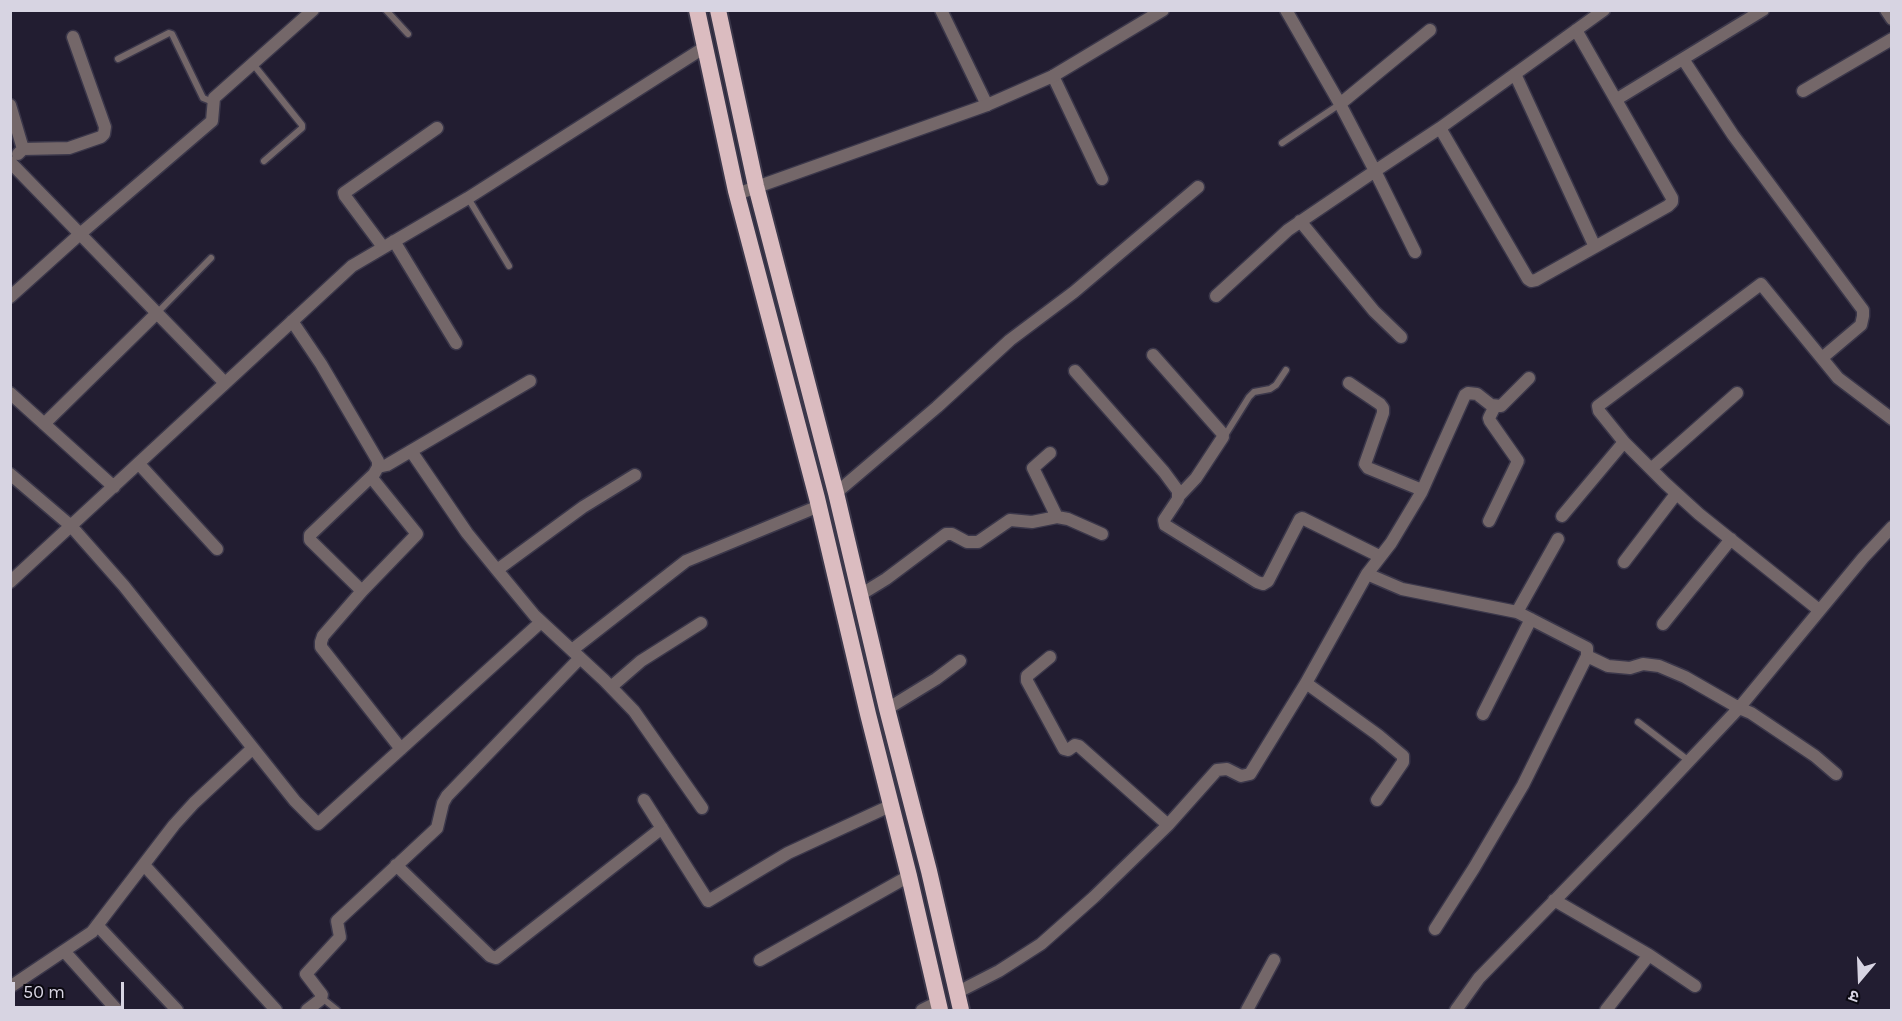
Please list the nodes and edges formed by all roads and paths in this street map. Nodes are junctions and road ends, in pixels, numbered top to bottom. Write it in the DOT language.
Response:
graph roads {
  1 [pos="313,10"];
  2 [pos="386,10"];
  3 [pos="697,10"];
  4 [pos="718,10"];
  5 [pos="941,10"];
  6 [pos="1162,10"];
  7 [pos="1286,10"];
  8 [pos="1604,10"];
  9 [pos="1763,10"];
  10 [pos="1886,10"];
  11 [pos="1892,19"];
  12 [pos="1430,30"];
  13 [pos="1576,30"];
  14 [pos="408,34"];
  15 [pos="73,37"];
  16 [pos="1892,39"];
  17 [pos="705,47"];
  18 [pos="118,59"];
  19 [pos="1683,59"];
  20 [pos="253,63"];
  21 [pos="1515,74"];
  22 [pos="1053,76"];
  23 [pos="1803,91"];
  24 [pos="1617,99"];
  25 [pos="213,102"];
  26 [pos="1340,104"];
  27 [pos="10,105"];
  28 [pos="987,105"];
  29 [pos="436,128"];
  30 [pos="1440,128"];
  31 [pos="1281,143"];
  32 [pos="23,149"];
  33 [pos="10,161"];
  34 [pos="264,161"];
  35 [pos="1375,171"];
  36 [pos="1102,179"];
  37 [pos="756,186"];
  38 [pos="1198,187"];
  39 [pos="737,194"];
  40 [pos="468,198"];
  41 [pos="1300,221"];
  42 [pos="80,234"];
  43 [pos="388,244"];
  44 [pos="1595,247"];
  45 [pos="1415,252"];
  46 [pos="211,258"];
  47 [pos="509,266"];
  48 [pos="1216,296"];
  49 [pos="10,297"];
  50 [pos="157,313"];
  51 [pos="292,321"];
  52 [pos="1401,337"];
  53 [pos="456,343"];
  54 [pos="1153,355"];
  55 [pos="1822,358"];
  56 [pos="1286,370"];
  57 [pos="1075,371"];
  58 [pos="1529,378"];
  59 [pos="530,381"];
  60 [pos="1349,382"];
  61 [pos="225,383"];
  62 [pos="10,393"];
  63 [pos="1737,393"];
  64 [pos="1495,406"];
  65 [pos="1892,419"];
  66 [pos="44,424"];
  67 [pos="1223,437"];
  68 [pos="1624,442"];
  69 [pos="411,451"];
  70 [pos="1050,453"];
  71 [pos="139,464"];
  72 [pos="1651,470"];
  73 [pos="374,472"];
  74 [pos="10,474"];
  75 [pos="635,475"];
  76 [pos="114,487"];
  77 [pos="1422,490"];
  78 [pos="836,493"];
  79 [pos="1676,494"];
  80 [pos="1179,496"];
  81 [pos="819,506"];
  82 [pos="1562,516"];
  83 [pos="1057,517"];
  84 [pos="1489,521"];
  85 [pos="71,526"];
  86 [pos="1892,527"];
  87 [pos="1102,534"];
  88 [pos="1558,539"];
  89 [pos="1731,539"];
  90 [pos="218,549"];
  91 [pos="1379,556"];
  92 [pos="1624,562"];
  93 [pos="497,570"];
  94 [pos="1367,574"];
  95 [pos="10,582"];
  96 [pos="362,591"];
  97 [pos="860,595"];
  98 [pos="1819,610"];
  99 [pos="1517,612"];
  100 [pos="1531,619"];
  101 [pos="541,621"];
  102 [pos="701,622"];
  103 [pos="1664,624"];
  104 [pos="576,654"];
  105 [pos="1587,656"];
  106 [pos="1050,657"];
  107 [pos="960,661"];
  108 [pos="1306,683"];
  109 [pos="611,687"];
  110 [pos="1739,708"];
  111 [pos="887,709"];
  112 [pos="1483,714"];
  113 [pos="1638,722"];
  114 [pos="252,748"];
  115 [pos="401,749"];
  116 [pos="1689,761"];
  117 [pos="1836,774"];
  118 [pos="644,800"];
  119 [pos="1377,800"];
  120 [pos="892,805"];
  121 [pos="702,808"];
  122 [pos="1168,825"];
  123 [pos="662,828"];
  124 [pos="144,864"];
  125 [pos="396,865"];
  126 [pos="909,876"];
  127 [pos="1554,900"];
  128 [pos="98,925"];
  129 [pos="1435,929"];
  130 [pos="64,951"];
  131 [pos="1649,955"];
  132 [pos="760,960"];
  133 [pos="1274,960"];
  134 [pos="1695,986"];
  135 [pos="10,987"];
  136 [pos="957,993"];
  137 [pos="322,998"];
  138 [pos="939,1006"];
  139 [pos="117,1011"];
  140 [pos="177,1011"];
  141 [pos="276,1011"];
  142 [pos="307,1011"];
  143 [pos="337,1011"];
  144 [pos="922,1011"];
  145 [pos="960,1011"];
  146 [pos="1246,1011"];
  147 [pos="1456,1011"];
  148 [pos="1606,1011"];
  1 -- 20 [label="street"];
  2 -- 14 [label="lane"];
  3 -- 17 [label="highway"];
  4 -- 37 [label="highway"];
  5 -- 28 [label="street"];
  6 -- 22 [label="street"];
  7 -- 26 [label="street"];
  8 -- 13 [label="street"];
  9 -- 19 [label="street"];
  10 -- 11 [label="street"];
  12 -- 26 [label="street"];
  13 -- 21 [label="street"];
  13 -- 24 [label="street"];
  15 -- 32 [label="street"];
  16 -- 23 [label="street"];
  17 -- 39 [label="highway"];
  17 -- 40 [label="street"];
  18 -- 25 [label="lane"];
  19 -- 24 [label="street"];
  19 -- 55 [label="street"];
  20 -- 25 [label="street"];
  20 -- 34 [label="lane"];
  21 -- 30 [label="street"];
  21 -- 44 [label="street"];
  22 -- 28 [label="street"];
  22 -- 36 [label="street"];
  24 -- 44 [label="street"];
  25 -- 42 [label="street"];
  26 -- 31 [label="lane"];
  26 -- 35 [label="street"];
  27 -- 32 [label="street"];
  28 -- 37 [label="street"];
  29 -- 43 [label="street"];
  30 -- 35 [label="street"];
  30 -- 44 [label="street"];
  32 -- 33 [label="street"];
  33 -- 42 [label="street"];
  35 -- 41 [label="street"];
  35 -- 45 [label="street"];
  37 -- 39 [label="street"];
  37 -- 78 [label="highway"];
  38 -- 78 [label="street"];
  39 -- 81 [label="highway"];
  40 -- 43 [label="street"];
  40 -- 47 [label="lane"];
  41 -- 48 [label="street"];
  41 -- 52 [label="street"];
  42 -- 49 [label="street"];
  42 -- 50 [label="street"];
  43 -- 51 [label="street"];
  43 -- 53 [label="street"];
  46 -- 50 [label="lane"];
  50 -- 61 [label="street"];
  50 -- 66 [label="street"];
  51 -- 61 [label="street"];
  51 -- 73 [label="street"];
  54 -- 67 [label="street"];
  55 -- 65 [label="street"];
  55 -- 68 [label="street"];
  56 -- 67 [label="lane"];
  57 -- 80 [label="street"];
  58 -- 64 [label="street"];
  59 -- 69 [label="street"];
  60 -- 77 [label="street"];
  61 -- 71 [label="street"];
  62 -- 66 [label="street"];
  63 -- 72 [label="street"];
  64 -- 77 [label="street"];
  64 -- 84 [label="street"];
  66 -- 76 [label="street"];
  67 -- 80 [label="street"];
  68 -- 72 [label="street"];
  68 -- 82 [label="street"];
  69 -- 73 [label="street"];
  69 -- 93 [label="street"];
  70 -- 83 [label="street"];
  71 -- 76 [label="street"];
  71 -- 90 [label="street"];
  72 -- 79 [label="street"];
  73 -- 96 [label="street"];
  73 -- 96 [label="street"];
  74 -- 85 [label="street"];
  75 -- 93 [label="street"];
  76 -- 85 [label="street"];
  77 -- 91 [label="street"];
  78 -- 97 [label="highway"];
  79 -- 89 [label="street"];
  79 -- 92 [label="street"];
  80 -- 91 [label="street"];
  81 -- 104 [label="street"];
  81 -- 120 [label="highway"];
  83 -- 87 [label="street"];
  83 -- 97 [label="street"];
  85 -- 95 [label="street"];
  85 -- 114 [label="street"];
  86 -- 98 [label="street"];
  88 -- 99 [label="street"];
  89 -- 98 [label="street"];
  89 -- 103 [label="street"];
  91 -- 94 [label="street"];
  93 -- 101 [label="street"];
  94 -- 99 [label="street"];
  94 -- 108 [label="street"];
  96 -- 115 [label="street"];
  97 -- 111 [label="highway"];
  98 -- 110 [label="street"];
  99 -- 100 [label="street"];
  100 -- 105 [label="street"];
  100 -- 112 [label="street"];
  101 -- 104 [label="street"];
  101 -- 115 [label="street"];
  102 -- 109 [label="street"];
  104 -- 109 [label="street"];
  104 -- 125 [label="street"];
  105 -- 110 [label="street"];
  105 -- 129 [label="street"];
  106 -- 122 [label="street"];
  107 -- 111 [label="street"];
  108 -- 119 [label="street"];
  108 -- 122 [label="street"];
  109 -- 121 [label="street"];
  110 -- 116 [label="street"];
  110 -- 117 [label="street"];
  111 -- 136 [label="highway"];
  113 -- 116 [label="lane"];
  114 -- 115 [label="street"];
  114 -- 124 [label="street"];
  116 -- 127 [label="street"];
  118 -- 123 [label="street"];
  120 -- 123 [label="street"];
  120 -- 126 [label="highway"];
  122 -- 136 [label="street"];
  123 -- 125 [label="street"];
  124 -- 128 [label="street"];
  124 -- 141 [label="street"];
  125 -- 137 [label="street"];
  126 -- 132 [label="street"];
  126 -- 138 [label="highway"];
  127 -- 131 [label="street"];
  127 -- 147 [label="street"];
  128 -- 130 [label="street"];
  128 -- 140 [label="street"];
  130 -- 135 [label="street"];
  130 -- 139 [label="street"];
  131 -- 134 [label="street"];
  131 -- 148 [label="street"];
  133 -- 146 [label="street"];
  136 -- 145 [label="highway"];
  137 -- 142 [label="street"];
  137 -- 143 [label="lane"];
  138 -- 144 [label="street"];
}
